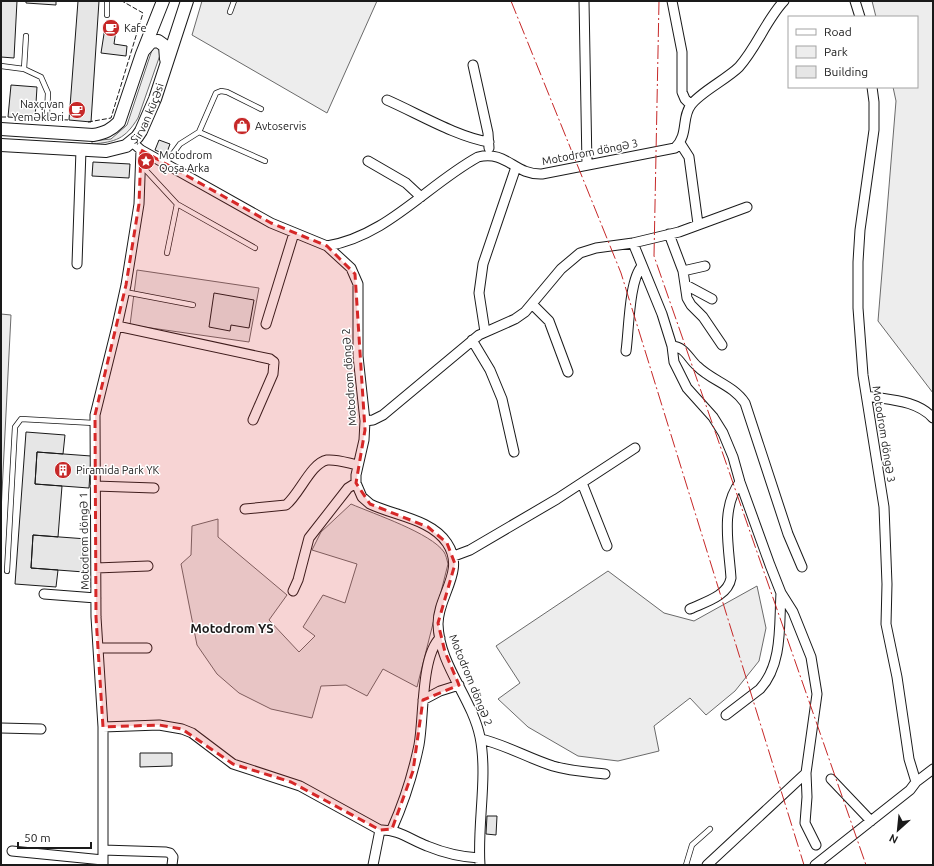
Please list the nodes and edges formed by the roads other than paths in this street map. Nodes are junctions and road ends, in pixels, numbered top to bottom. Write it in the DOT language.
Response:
graph roads {
  1 [pos="108,1"];
  2 [pos="163,1"];
  3 [pos="187,1"];
  4 [pos="234,1"];
  5 [pos="584,1"];
  6 [pos="672,1"];
  7 [pos="784,1"];
  8 [pos="855,1"];
  9 [pos="230,12"];
  10 [pos="107,15"];
  11 [pos="860,16"];
  12 [pos="26,36"];
  13 [pos="142,54"];
  14 [pos="166,62"];
  15 [pos="473,65"];
  16 [pos="1,66"];
  17 [pos="24,69"];
  18 [pos="872,88"];
  19 [pos="387,100"];
  20 [pos="691,105"];
  21 [pos="261,109"];
  22 [pos="47,114"];
  23 [pos="1,129"];
  24 [pos="199,132"];
  25 [pos="132,142"];
  26 [pos="489,142"];
  27 [pos="680,143"];
  28 [pos="1,145"];
  29 [pos="81,150"];
  30 [pos="141,150"];
  31 [pos="489,154"];
  32 [pos="266,161"];
  33 [pos="368,161"];
  34 [pos="166,164"];
  35 [pos="141,165"];
  36 [pos="587,165"];
  37 [pos="516,168"];
  38 [pos="421,197"];
  39 [pos="177,204"];
  40 [pos="747,207"];
  41 [pos="698,224"];
  42 [pos="294,233"];
  43 [pos="669,234"];
  44 [pos="633,243"];
  45 [pos="327,246"];
  46 [pos="254,248"];
  47 [pos="167,253"];
  48 [pos="77,264"];
  49 [pos="642,266"];
  50 [pos="705,266"];
  51 [pos="683,271"];
  52 [pos="686,285"];
  53 [pos="124,292"];
  54 [pos="712,299"];
  55 [pos="532,304"];
  56 [pos="193,305"];
  57 [pos="266,324"];
  58 [pos="118,326"];
  59 [pos="485,332"];
  60 [pos="472,340"];
  61 [pos="722,345"];
  62 [pos="672,346"];
  63 [pos="626,351"];
  64 [pos="568,372"];
  65 [pos="867,396"];
  66 [pos="933,418"];
  67 [pos="253,420"];
  68 [pos="365,421"];
  69 [pos="94,423"];
  70 [pos="635,448"];
  71 [pos="514,452"];
  72 [pos="358,465"];
  73 [pos="582,482"];
  74 [pos="740,482"];
  75 [pos="356,483"];
  76 [pos="95,486"];
  77 [pos="154,488"];
  78 [pos="245,509"];
  79 [pos="607,546"];
  80 [pos="454,556"];
  81 [pos="148,566"];
  82 [pos="802,567"];
  83 [pos="96,568"];
  84 [pos="7,571"];
  85 [pos="293,591"];
  86 [pos="781,593"];
  87 [pos="44,594"];
  88 [pos="96,598"];
  89 [pos="690,609"];
  90 [pos="440,638"];
  91 [pos="98,648"];
  92 [pos="147,648"];
  93 [pos="459,685"];
  94 [pos="423,700"];
  95 [pos="726,715"];
  96 [pos="102,727"];
  97 [pos="1,728"];
  98 [pos="41,729"];
  99 [pos="481,739"];
  100 [pos="933,769"];
  101 [pos="806,773"];
  102 [pos="605,774"];
  103 [pos="831,779"];
  104 [pos="916,782"];
  105 [pos="871,821"];
  106 [pos="392,829"];
  107 [pos="710,829"];
  108 [pos="380,830"];
  109 [pos="816,844"];
  110 [pos="103,850"];
  111 [pos="12,851"];
  112 [pos="480,861"];
  113 [pos="103,863"];
  114 [pos="172,865"];
  115 [pos="373,865"];
  116 [pos="686,865"];
  117 [pos="707,865"];
  118 [pos="815,865"];
  1 -- 10 [label="lane"];
  2 -- 13 [label="main road, Şirvan küçəsi"];
  3 -- 14 [label="main road, Şirvan küçəsi"];
  4 -- 9 [label="lane"];
  5 -- 36 [label="street"];
  6 -- 20 [label="street"];
  7 -- 20 [label="street"];
  8 -- 11 [label="street"];
  12 -- 17 [label="lane"];
  13 -- 14 [label="main road"];
  13 -- 23 [label="main road, Şirvan küçəsi"];
  14 -- 25 [label="main road, Şirvan küçəsi"];
  15 -- 26 [label="street"];
  16 -- 17 [label="lane"];
  17 -- 22 [label="lane"];
  18 -- 65 [label="street, Motodrom döngə 3"];
  19 -- 26 [label="street"];
  20 -- 27 [label="street"];
  21 -- 24 [label="lane"];
  24 -- 32 [label="lane"];
  24 -- 34 [label="lane"];
  25 -- 29 [label="main road, Şirvan küçəsi"];
  25 -- 30 [label="street, Motodrom döngə 2"];
  26 -- 31 [label="street"];
  27 -- 36 [label="street, Motodrom döngə 3"];
  27 -- 41 [label="street"];
  28 -- 29 [label="main road, Şirvan küçəsi"];
  29 -- 48 [label="street"];
  30 -- 34 [label="street, Motodrom döngə 2"];
  30 -- 35 [label="street, Motodrom döngə 1"];
  31 -- 37 [label="street, Motodrom döngə 3"];
  31 -- 38 [label="street"];
  33 -- 38 [label="street"];
  34 -- 42 [label="street, Motodrom döngə 2"];
  35 -- 39 [label="lane"];
  35 -- 53 [label="street, Motodrom döngə 1"];
  36 -- 37 [label="street, Motodrom döngə 3"];
  37 -- 59 [label="street"];
  38 -- 45 [label="street"];
  39 -- 46 [label="lane"];
  39 -- 47 [label="lane"];
  40 -- 41 [label="street"];
  41 -- 43 [label="street"];
  42 -- 45 [label="street, Motodrom döngə 2"];
  42 -- 57 [label="street"];
  43 -- 44 [label="street"];
  43 -- 51 [label="street"];
  44 -- 49 [label="street"];
  44 -- 55 [label="street"];
  45 -- 68 [label="street, Motodrom döngə 2"];
  49 -- 62 [label="street"];
  49 -- 63 [label="street"];
  50 -- 51 [label="street"];
  51 -- 52 [label="street"];
  52 -- 54 [label="street"];
  52 -- 61 [label="street"];
  53 -- 56 [label="lane"];
  53 -- 58 [label="street, Motodrom döngə 1"];
  55 -- 59 [label="street"];
  55 -- 64 [label="street"];
  58 -- 67 [label="street"];
  58 -- 69 [label="street, Motodrom döngə 1"];
  59 -- 60 [label="street"];
  60 -- 68 [label="street"];
  60 -- 71 [label="street"];
  62 -- 74 [label="street"];
  62 -- 82 [label="street"];
  65 -- 66 [label="street"];
  65 -- 104 [label="street, Motodrom döngə 3"];
  68 -- 72 [label="street, Motodrom döngə 2"];
  69 -- 76 [label="street, Motodrom döngə 1"];
  69 -- 84 [label="lane"];
  70 -- 73 [label="street"];
  72 -- 75 [label="street, Motodrom döngə 2"];
  72 -- 78 [label="street"];
  73 -- 79 [label="street"];
  73 -- 80 [label="street"];
  74 -- 86 [label="street"];
  74 -- 89 [label="street"];
  75 -- 80 [label="street"];
  75 -- 85 [label="street"];
  76 -- 77 [label="street"];
  76 -- 83 [label="street, Motodrom döngə 1"];
  80 -- 90 [label="street, Motodrom döngə 2"];
  81 -- 83 [label="street"];
  83 -- 88 [label="street, Motodrom döngə 1"];
  86 -- 95 [label="street"];
  86 -- 101 [label="street"];
  87 -- 88 [label="street"];
  88 -- 91 [label="street, Motodrom döngə 1"];
  90 -- 93 [label="street, Motodrom döngə 2"];
  90 -- 94 [label="street"];
  91 -- 92 [label="street"];
  91 -- 96 [label="street, Motodrom döngə 1"];
  93 -- 94 [label="street"];
  93 -- 99 [label="street, Motodrom döngə 2"];
  94 -- 106 [label="street"];
  96 -- 108 [label="street"];
  96 -- 110 [label="street, Motodrom döngə 1"];
  97 -- 98 [label="street"];
  99 -- 102 [label="street"];
  99 -- 112 [label="street, Motodrom döngə 2"];
  100 -- 104 [label="street"];
  101 -- 109 [label="street"];
  101 -- 117 [label="street"];
  103 -- 105 [label="street"];
  104 -- 105 [label="street"];
  105 -- 118 [label="street"];
  106 -- 108 [label="street"];
  106 -- 112 [label="street"];
  107 -- 116 [label="lane"];
  108 -- 115 [label="street"];
  110 -- 113 [label="street, Motodrom döngə 1"];
  110 -- 114 [label="street"];
  111 -- 113 [label="street"];
}
